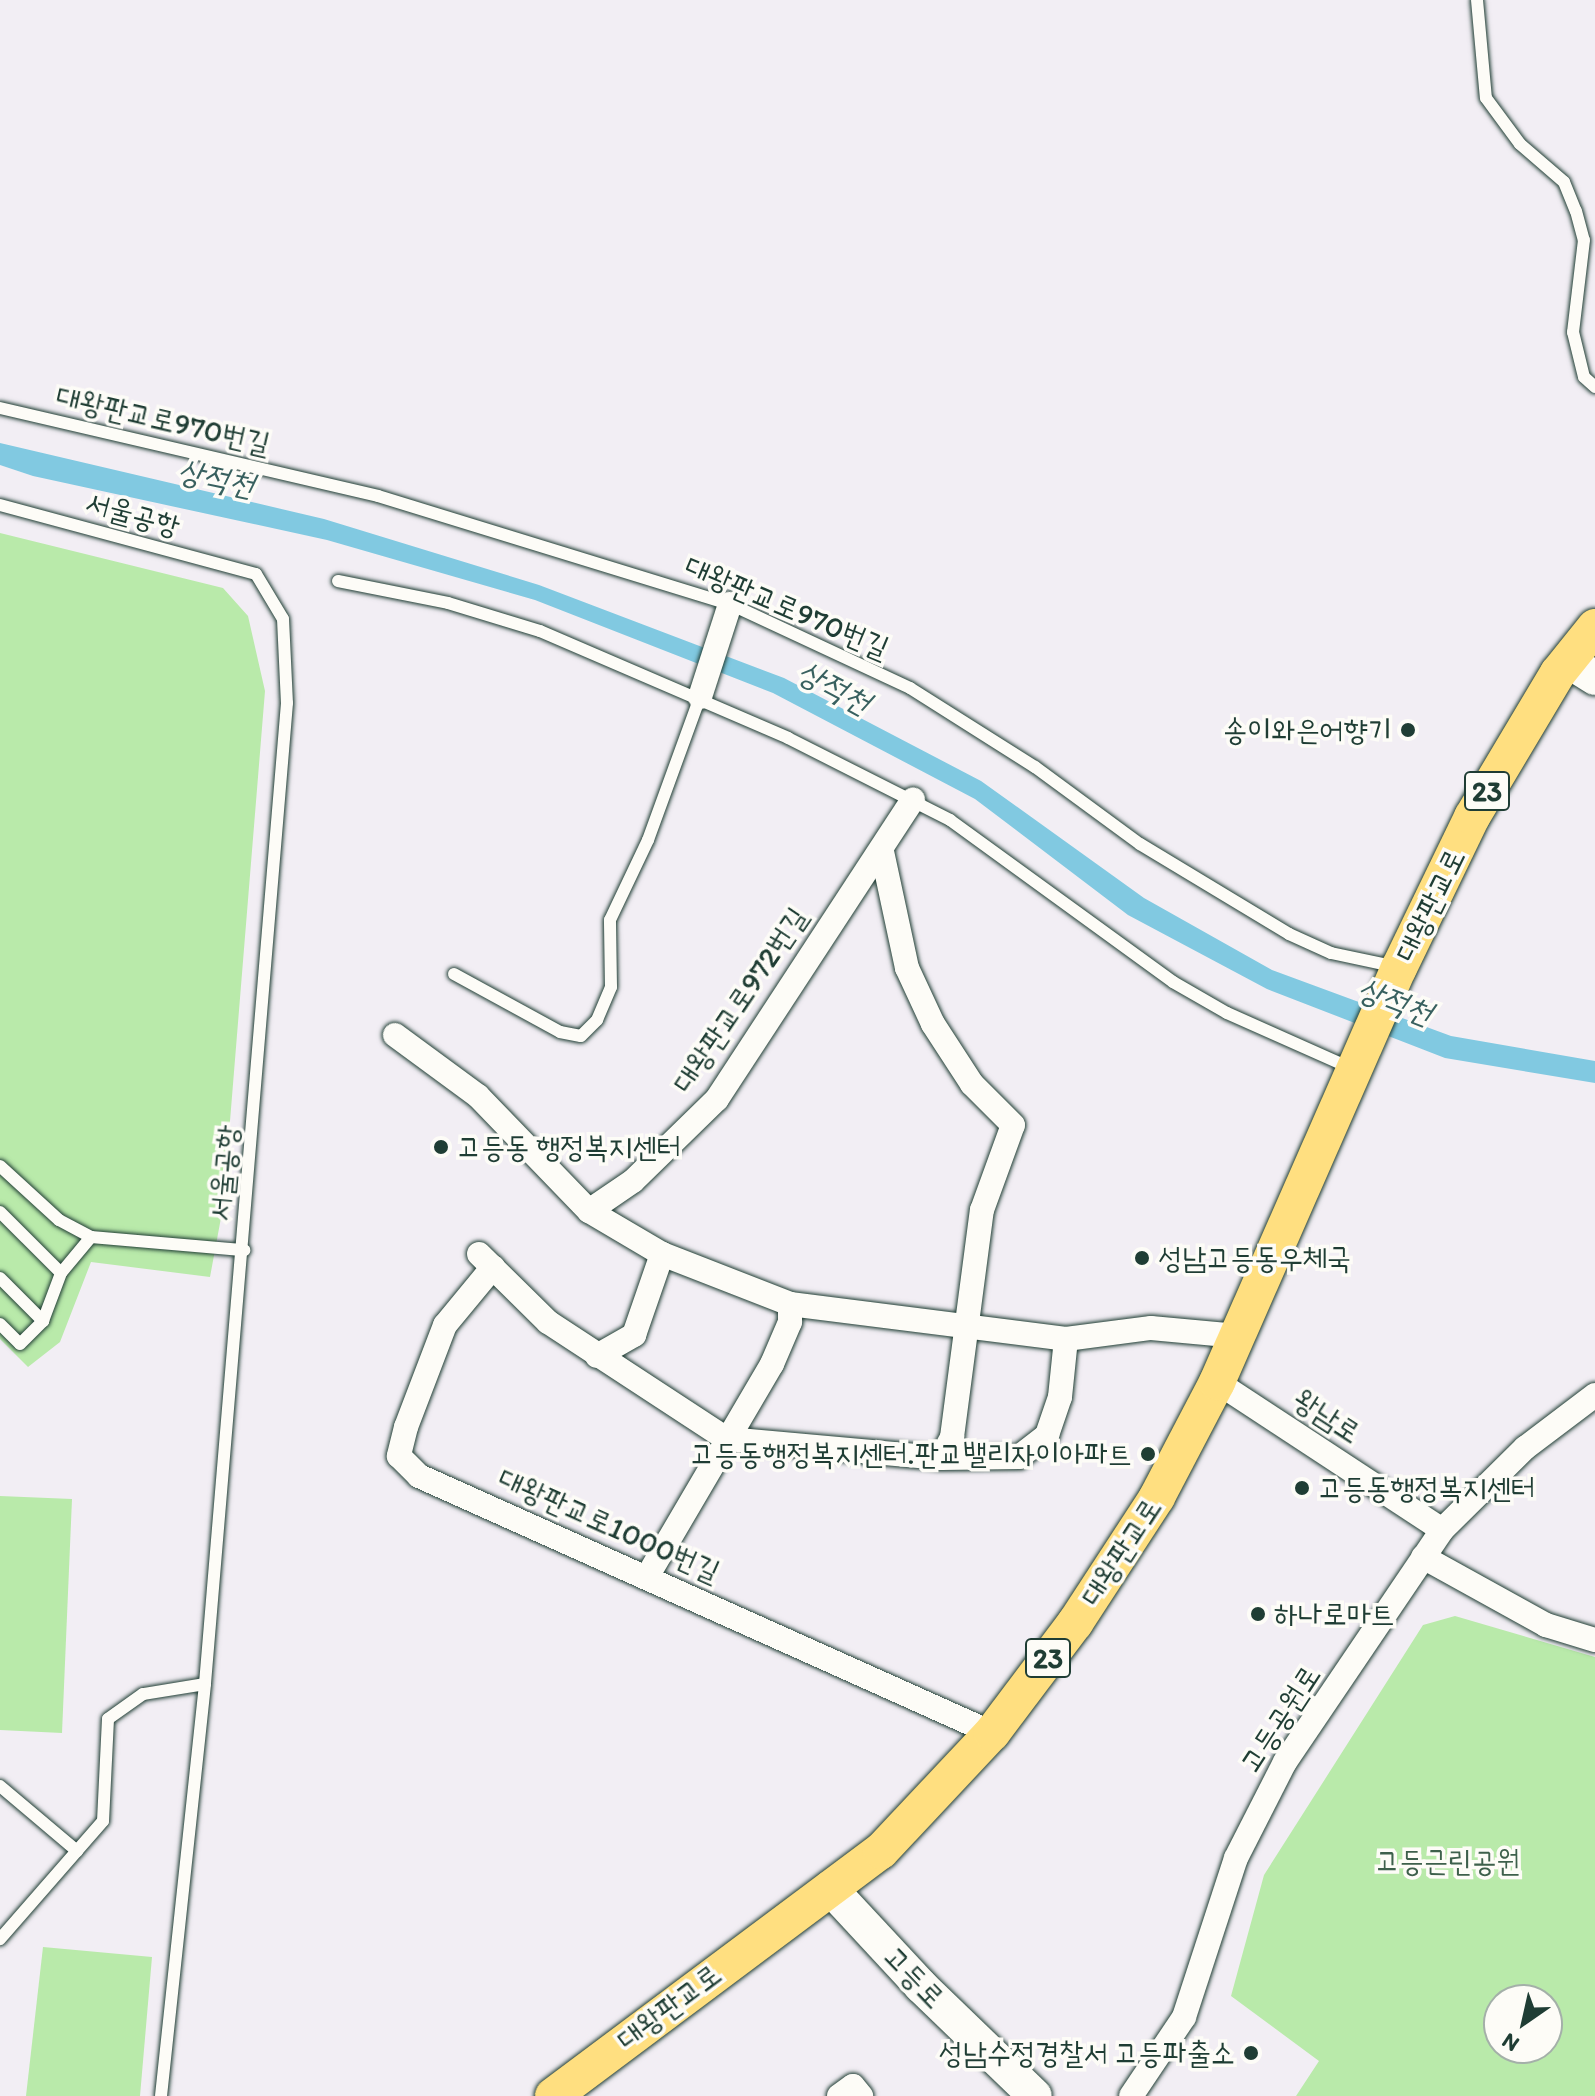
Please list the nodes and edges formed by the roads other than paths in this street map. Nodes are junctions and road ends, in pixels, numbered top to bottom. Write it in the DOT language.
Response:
graph roads {
  1 [pos="1477,0"];
  2 [pos="1595,387"];
  3 [pos="0,408"];
  4 [pos="0,505"];
  5 [pos="338,581"];
  6 [pos="730,610"];
  7 [pos="1595,627"];
  8 [pos="1582,670"];
  9 [pos="702,692"];
  10 [pos="913,799"];
  11 [pos="882,851"];
  12 [pos="454,974"];
  13 [pos="1397,974"];
  14 [pos="395,1035"];
  15 [pos="1359,1062"];
  16 [pos="0,1166"];
  17 [pos="589,1211"];
  18 [pos="0,1212"];
  19 [pos="91,1237"];
  20 [pos="244,1250"];
  21 [pos="662,1254"];
  22 [pos="61,1273"];
  23 [pos="0,1278"];
  24 [pos="790,1304"];
  25 [pos="43,1321"];
  26 [pos="0,1324"];
  27 [pos="963,1327"];
  28 [pos="1238,1336"];
  29 [pos="1066,1339"];
  30 [pos="597,1356"];
  31 [pos="1217,1382"];
  32 [pos="1595,1395"];
  33 [pos="727,1439"];
  34 [pos="941,1458"];
  35 [pos="1442,1530"];
  36 [pos="1423,1557"];
  37 [pos="647,1577"];
  38 [pos="1595,1640"];
  39 [pos="205,1684"];
  40 [pos="992,1733"];
  41 [pos="0,1786"];
  42 [pos="77,1851"];
  43 [pos="830,1888"];
  44 [pos="0,1939"];
  45 [pos="161,2096"];
  46 [pos="553,2096"];
  47 [pos="839,2096"];
  48 [pos="861,2096"];
  49 [pos="1035,2096"];
  50 [pos="1131,2096"];
  1 -- 2 [label="lane"];
  3 -- 6 [label="lane, 대왕판교로970번길"];
  4 -- 20 [label="lane, 서울공항"];
  5 -- 9 [label="lane"];
  6 -- 9 [label="street"];
  6 -- 13 [label="lane, 대왕판교로970번길"];
  7 -- 8 [label="main road, 대왕판교로 / 23"];
  8 -- 13 [label="main road, 대왕판교로 / 23"];
  9 -- 10 [label="lane"];
  9 -- 12 [label="lane"];
  10 -- 11 [label="street, 대왕판교로972번길"];
  10 -- 15 [label="lane"];
  11 -- 17 [label="street, 대왕판교로972번길"];
  11 -- 27 [label="street"];
  13 -- 15 [label="main road, 23"];
  14 -- 17 [label="street"];
  15 -- 28 [label="main road, 대왕판교로 / 23"];
  16 -- 19 [label="lane"];
  17 -- 21 [label="street"];
  18 -- 22 [label="lane"];
  19 -- 20 [label="lane"];
  19 -- 22 [label="lane"];
  20 -- 39 [label="lane, 서울공항"];
  21 -- 24 [label="street"];
  21 -- 30 [label="street"];
  22 -- 25 [label="lane"];
  23 -- 25 [label="lane"];
  24 -- 27 [label="street"];
  24 -- 33 [label="street"];
  25 -- 26 [label="lane"];
  27 -- 29 [label="street"];
  27 -- 34 [label="street"];
  28 -- 29 [label="street"];
  28 -- 31 [label="main road, 대왕판교로 / 23"];
  29 -- 34 [label="street"];
  30 -- 33 [label="street"];
  30 -- 37 [label="street, 대왕판교로1000번길"];
  31 -- 35 [label="street, 왕남로"];
  31 -- 40 [label="main road, 대왕판교로 / 23"];
  32 -- 35 [label="street, 고등공원로"];
  33 -- 34 [label="street"];
  33 -- 37 [label="street"];
  35 -- 36 [label="street, 고등공원로"];
  36 -- 38 [label="street"];
  36 -- 50 [label="street, 고등공원로"];
  37 -- 40 [label="street, 대왕판교로1000번길"];
  39 -- 42 [label="lane"];
  39 -- 45 [label="lane, 서울공항"];
  40 -- 43 [label="main road, 대왕판교로 / 23"];
  41 -- 42 [label="lane"];
  42 -- 44 [label="lane"];
  43 -- 46 [label="main road, 대왕판교로 / 23"];
  43 -- 49 [label="street, 고등로"];
  47 -- 48 [label="street"];
}
